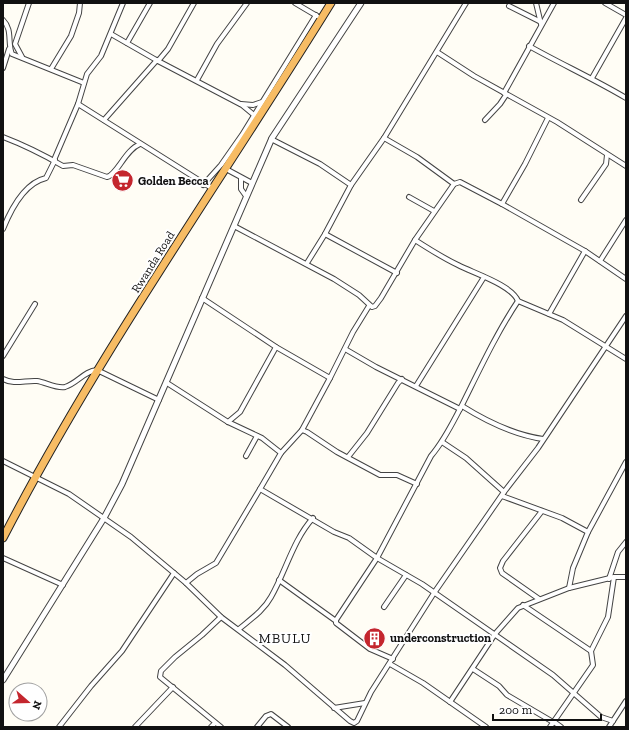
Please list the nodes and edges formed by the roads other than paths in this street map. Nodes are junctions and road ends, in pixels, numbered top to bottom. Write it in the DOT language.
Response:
graph roads {
  1 [pos="29,3"];
  2 [pos="80,3"];
  3 [pos="123,3"];
  4 [pos="150,3"];
  5 [pos="194,3"];
  6 [pos="247,3"];
  7 [pos="295,3"];
  8 [pos="331,3"];
  9 [pos="360,3"];
  10 [pos="466,3"];
  11 [pos="536,3"];
  12 [pos="554,3"];
  13 [pos="605,3"];
  14 [pos="509,6"];
  15 [pos="626,15"];
  16 [pos="319,17"];
  17 [pos="626,18"];
  18 [pos="3,20"];
  19 [pos="541,24"];
  20 [pos="111,34"];
  21 [pos="126,43"];
  22 [pos="530,46"];
  23 [pos="10,49"];
  24 [pos="437,52"];
  25 [pos="22,58"];
  26 [pos="157,61"];
  27 [pos="3,68"];
  28 [pos="51,70"];
  29 [pos="592,78"];
  30 [pos="196,80"];
  31 [pos="84,83"];
  32 [pos="505,94"];
  33 [pos="626,98"];
  34 [pos="262,102"];
  35 [pos="78,104"];
  36 [pos="240,104"];
  37 [pos="254,115"];
  38 [pos="548,118"];
  39 [pos="104,120"];
  40 [pos="485,120"];
  41 [pos="3,137"];
  42 [pos="384,138"];
  43 [pos="271,139"];
  44 [pos="140,144"];
  45 [pos="607,155"];
  46 [pos="55,160"];
  47 [pos="626,166"];
  48 [pos="226,169"];
  49 [pos="241,178"];
  50 [pos="252,183"];
  51 [pos="203,184"];
  52 [pos="454,184"];
  53 [pos="351,185"];
  54 [pos="213,189"];
  55 [pos="246,196"];
  56 [pos="409,197"];
  57 [pos="581,200"];
  58 [pos="502,204"];
  59 [pos="434,211"];
  60 [pos="626,220"];
  61 [pos="234,226"];
  62 [pos="3,228"];
  63 [pos="325,234"];
  64 [pos="415,240"];
  65 [pos="585,251"];
  66 [pos="600,262"];
  67 [pos="307,263"];
  68 [pos="397,273"];
  69 [pos="484,277"];
  70 [pos="626,279"];
  71 [pos="202,298"];
  72 [pos="518,301"];
  73 [pos="35,304"];
  74 [pos="369,306"];
  75 [pos="549,314"];
  76 [pos="626,316"];
  77 [pos="276,347"];
  78 [pos="606,347"];
  79 [pos="346,349"];
  80 [pos="3,356"];
  81 [pos="626,358"];
  82 [pos="97,370"];
  83 [pos="330,378"];
  84 [pos="3,379"];
  85 [pos="402,379"];
  86 [pos="167,383"];
  87 [pos="416,386"];
  88 [pos="159,400"];
  89 [pos="461,407"];
  90 [pos="228,422"];
  91 [pos="302,430"];
  92 [pos="257,436"];
  93 [pos="543,439"];
  94 [pos="442,442"];
  95 [pos="281,453"];
  96 [pos="246,456"];
  97 [pos="348,457"];
  98 [pos="3,461"];
  99 [pos="626,462"];
  100 [pos="36,479"];
  101 [pos="417,484"];
  102 [pos="260,489"];
  103 [pos="503,494"];
  104 [pos="542,511"];
  105 [pos="104,518"];
  106 [pos="313,518"];
  107 [pos="588,532"];
  108 [pos="3,538"];
  109 [pos="626,542"];
  110 [pos="3,558"];
  111 [pos="377,558"];
  112 [pos="174,573"];
  113 [pos="406,575"];
  114 [pos="614,577"];
  115 [pos="626,577"];
  116 [pos="609,579"];
  117 [pos="279,580"];
  118 [pos="186,583"];
  119 [pos="62,585"];
  120 [pos="568,588"];
  121 [pos="434,593"];
  122 [pos="538,599"];
  123 [pos="523,605"];
  124 [pos="384,607"];
  125 [pos="221,617"];
  126 [pos="336,621"];
  127 [pos="239,629"];
  128 [pos="495,634"];
  129 [pos="591,651"];
  130 [pos="393,659"];
  131 [pos="390,664"];
  132 [pos="473,669"];
  133 [pos="3,680"];
  134 [pos="174,687"];
  135 [pos="574,693"];
  136 [pos="626,701"];
  137 [pos="450,702"];
  138 [pos="365,703"];
  139 [pos="334,708"];
  140 [pos="613,721"];
  141 [pos="553,722"];
  142 [pos="215,723"];
  143 [pos="354,725"];
  144 [pos="59,727"];
  145 [pos="134,727"];
  146 [pos="211,727"];
  147 [pos="221,727"];
  148 [pos="257,727"];
  149 [pos="288,727"];
  150 [pos="486,727"];
  151 [pos="550,727"];
  152 [pos="561,727"];
  153 [pos="609,727"];
  1 -- 25 [label="street"];
  2 -- 28 [label="street"];
  3 -- 20 [label="street"];
  4 -- 21 [label="street"];
  5 -- 26 [label="street"];
  6 -- 30 [label="street"];
  7 -- 16 [label="street"];
  8 -- 16 [label="highway, Rwanda Road"];
  9 -- 43 [label="street"];
  10 -- 24 [label="street"];
  11 -- 19 [label="street"];
  12 -- 19 [label="street"];
  13 -- 15 [label="street"];
  14 -- 19 [label="street"];
  16 -- 34 [label="street"];
  16 -- 48 [label="highway, Rwanda Road"];
  17 -- 29 [label="street"];
  18 -- 23 [label="street"];
  19 -- 22 [label="street"];
  20 -- 21 [label="street"];
  20 -- 31 [label="street"];
  21 -- 26 [label="street"];
  22 -- 29 [label="street"];
  22 -- 32 [label="street"];
  23 -- 25 [label="street"];
  23 -- 27 [label="street"];
  24 -- 32 [label="street"];
  24 -- 42 [label="street"];
  25 -- 28 [label="street"];
  26 -- 30 [label="street"];
  26 -- 39 [label="street"];
  28 -- 31 [label="street"];
  29 -- 33 [label="street"];
  30 -- 36 [label="street"];
  31 -- 35 [label="street"];
  32 -- 38 [label="street"];
  32 -- 40 [label="street"];
  34 -- 36 [label="street"];
  34 -- 37 [label="street"];
  35 -- 39 [label="street"];
  35 -- 46 [label="street"];
  36 -- 37 [label="street"];
  37 -- 51 [label="street"];
  38 -- 45 [label="street"];
  38 -- 58 [label="street"];
  39 -- 44 [label="street"];
  41 -- 46 [label="street"];
  42 -- 52 [label="street"];
  42 -- 53 [label="street"];
  43 -- 50 [label="street"];
  43 -- 53 [label="street"];
  44 -- 46 [label="street"];
  44 -- 51 [label="street"];
  45 -- 47 [label="street"];
  45 -- 57 [label="street"];
  46 -- 62 [label="street"];
  48 -- 49 [label="street"];
  48 -- 54 [label="highway, Rwanda Road"];
  49 -- 50 [label="street"];
  49 -- 55 [label="street"];
  50 -- 55 [label="street"];
  51 -- 54 [label="street"];
  52 -- 58 [label="street"];
  52 -- 59 [label="street"];
  53 -- 63 [label="street"];
  54 -- 82 [label="highway, Rwanda Road"];
  55 -- 61 [label="street"];
  56 -- 59 [label="street"];
  58 -- 65 [label="street"];
  59 -- 64 [label="street"];
  60 -- 66 [label="street"];
  61 -- 67 [label="street"];
  61 -- 71 [label="street"];
  63 -- 67 [label="street"];
  63 -- 68 [label="street"];
  64 -- 68 [label="street"];
  64 -- 69 [label="street"];
  65 -- 66 [label="street"];
  65 -- 75 [label="street"];
  66 -- 70 [label="street"];
  67 -- 74 [label="street"];
  68 -- 74 [label="street"];
  69 -- 72 [label="street"];
  69 -- 87 [label="street"];
  71 -- 77 [label="street"];
  71 -- 86 [label="street"];
  72 -- 75 [label="street"];
  72 -- 89 [label="street"];
  73 -- 80 [label="street"];
  74 -- 79 [label="street"];
  75 -- 78 [label="street"];
  76 -- 78 [label="street"];
  77 -- 83 [label="street"];
  77 -- 90 [label="street"];
  78 -- 81 [label="street"];
  78 -- 93 [label="street"];
  79 -- 83 [label="street"];
  79 -- 85 [label="street"];
  82 -- 84 [label="street"];
  82 -- 88 [label="street"];
  82 -- 100 [label="highway, Rwanda Road"];
  83 -- 91 [label="street"];
  85 -- 87 [label="street"];
  85 -- 97 [label="street"];
  86 -- 88 [label="street"];
  86 -- 90 [label="street"];
  87 -- 89 [label="street"];
  88 -- 105 [label="street"];
  89 -- 93 [label="street"];
  89 -- 94 [label="street"];
  90 -- 92 [label="street"];
  91 -- 95 [label="street"];
  91 -- 97 [label="street"];
  92 -- 95 [label="street"];
  92 -- 96 [label="street"];
  93 -- 103 [label="street"];
  94 -- 101 [label="street"];
  94 -- 103 [label="street"];
  95 -- 102 [label="street"];
  97 -- 101 [label="street"];
  98 -- 100 [label="street"];
  99 -- 107 [label="street"];
  100 -- 105 [label="street"];
  100 -- 108 [label="highway, Rwanda Road"];
  101 -- 111 [label="street"];
  102 -- 106 [label="street"];
  102 -- 118 [label="street"];
  103 -- 104 [label="street"];
  103 -- 121 [label="street"];
  104 -- 107 [label="street"];
  104 -- 122 [label="street"];
  105 -- 112 [label="street"];
  105 -- 119 [label="street"];
  106 -- 111 [label="street"];
  106 -- 117 [label="street"];
  107 -- 120 [label="street"];
  109 -- 116 [label="street"];
  110 -- 119 [label="street"];
  111 -- 113 [label="street"];
  111 -- 126 [label="street"];
  112 -- 118 [label="street"];
  112 -- 144 [label="street"];
  113 -- 121 [label="street"];
  113 -- 124 [label="street"];
  114 -- 115 [label="street"];
  114 -- 116 [label="street"];
  114 -- 129 [label="street"];
  116 -- 120 [label="street"];
  117 -- 126 [label="street"];
  117 -- 127 [label="street"];
  118 -- 125 [label="street"];
  119 -- 133 [label="street"];
  120 -- 122 [label="street"];
  121 -- 128 [label="street"];
  121 -- 130 [label="street"];
  122 -- 123 [label="street"];
  123 -- 128 [label="street"];
  123 -- 129 [label="street"];
  125 -- 127 [label="street"];
  125 -- 134 [label="street"];
  126 -- 130 [label="street"];
  127 -- 139 [label="street"];
  128 -- 132 [label="street"];
  128 -- 135 [label="street"];
  129 -- 135 [label="street"];
  130 -- 131 [label="street"];
  131 -- 137 [label="street"];
  131 -- 138 [label="street"];
  132 -- 137 [label="street"];
  132 -- 141 [label="street"];
  134 -- 142 [label="street"];
  134 -- 145 [label="street"];
  135 -- 140 [label="street"];
  135 -- 141 [label="street"];
  136 -- 140 [label="street"];
  137 -- 150 [label="street"];
  138 -- 139 [label="street"];
  138 -- 143 [label="street"];
  139 -- 143 [label="street"];
  140 -- 153 [label="street"];
  141 -- 151 [label="street"];
  141 -- 152 [label="street"];
  142 -- 146 [label="street"];
  142 -- 147 [label="street"];
  148 -- 149 [label="street"];
}
